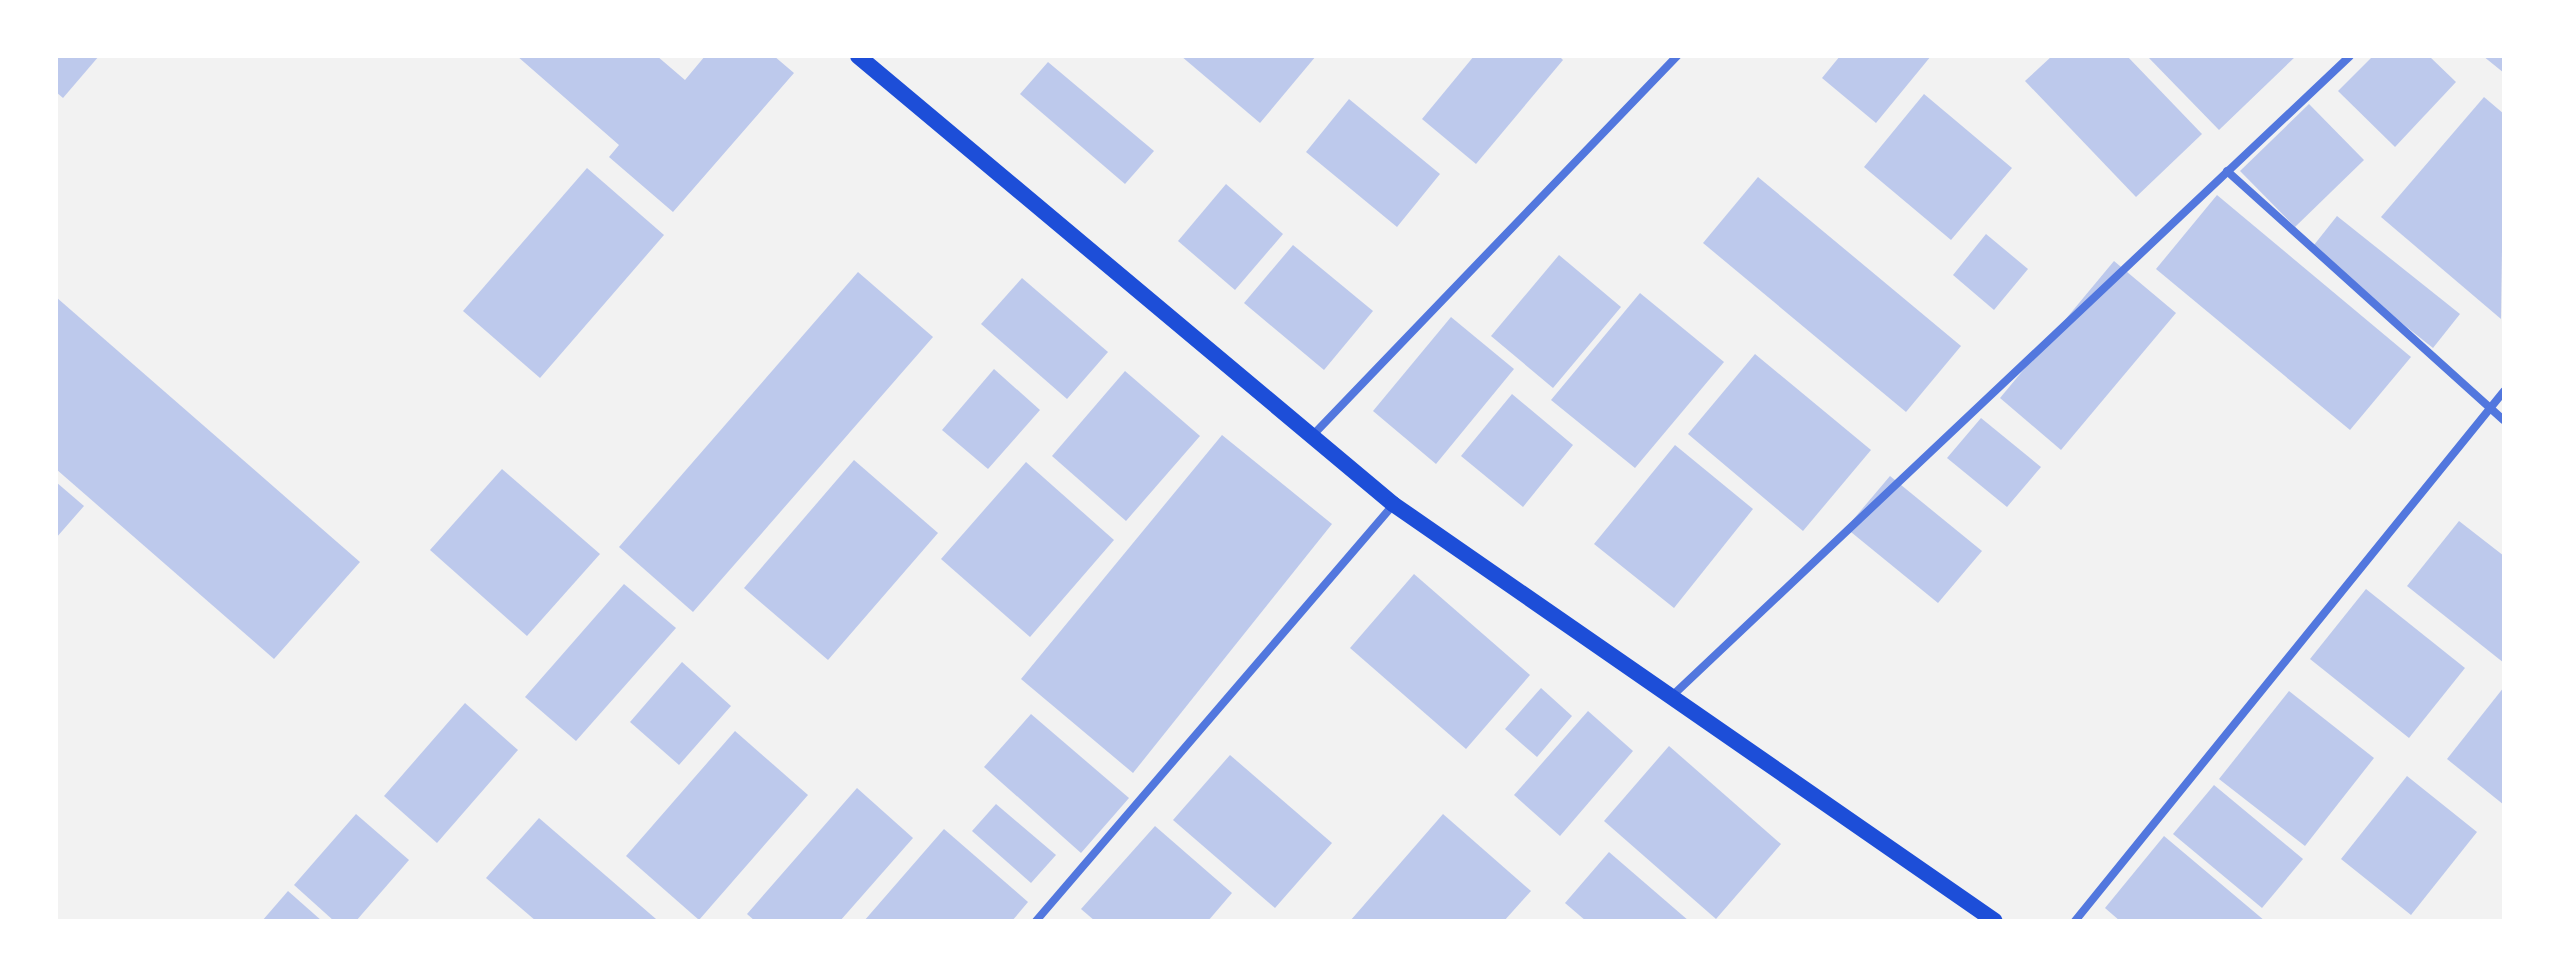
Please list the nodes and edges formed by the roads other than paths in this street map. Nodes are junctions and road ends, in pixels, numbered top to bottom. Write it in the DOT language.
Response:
graph roads {
  1 [pos="858,56"];
  2 [pos="1677,56"];
  3 [pos="2350,56"];
  4 [pos="2227,171"];
  5 [pos="2504,391"];
  6 [pos="2491,409"];
  7 [pos="2504,420"];
  8 [pos="1312,436"];
  9 [pos="1393,504"];
  10 [pos="1672,697"];
  11 [pos="1036,921"];
  12 [pos="1995,921"];
  13 [pos="2075,921"];
  1 -- 8 [label="main road"];
  2 -- 8 [label="street"];
  3 -- 4 [label="street"];
  4 -- 6 [label="street"];
  4 -- 10 [label="street"];
  5 -- 6 [label="street"];
  6 -- 7 [label="street"];
  6 -- 13 [label="street"];
  8 -- 9 [label="main road"];
  9 -- 10 [label="main road"];
  9 -- 11 [label="street"];
  10 -- 12 [label="main road"];
}
